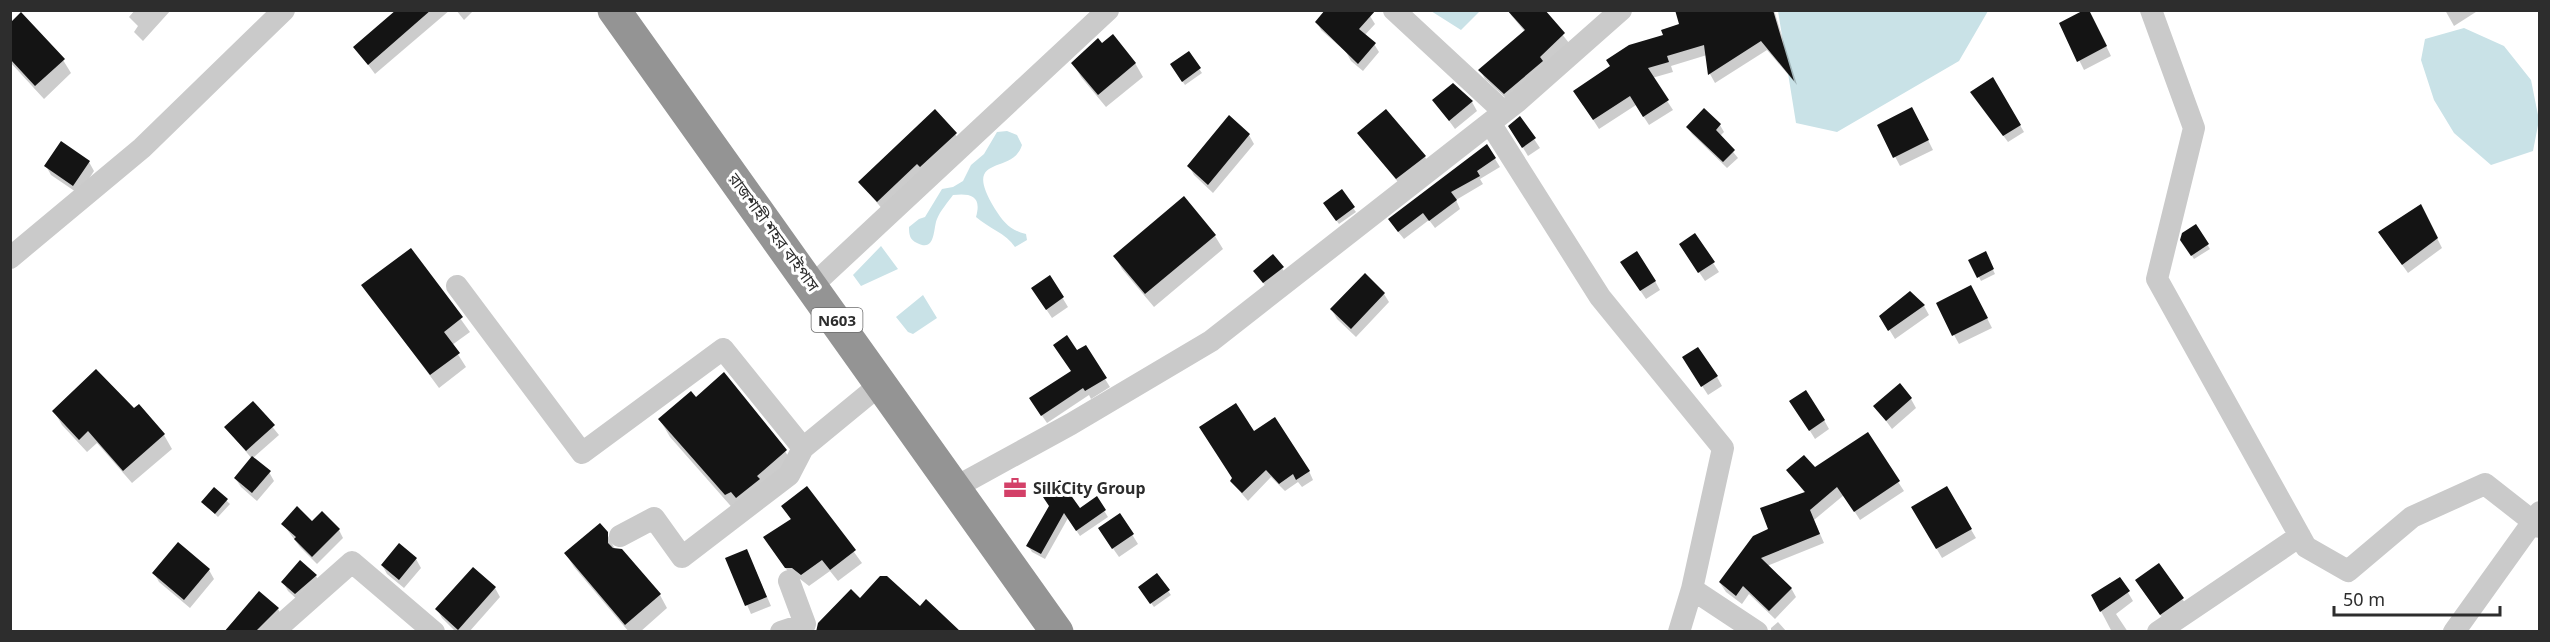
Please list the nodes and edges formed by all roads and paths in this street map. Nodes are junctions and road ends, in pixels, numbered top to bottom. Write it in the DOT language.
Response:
graph roads {
  1 [pos="284,10"];
  2 [pos="614,10"];
  3 [pos="1108,10"];
  4 [pos="1394,10"];
  5 [pos="1621,10"];
  6 [pos="2151,10"];
  7 [pos="1497,118"];
  8 [pos="10,258"];
  9 [pos="813,285"];
  10 [pos="457,286"];
  11 [pos="882,383"];
  12 [pos="803,448"];
  13 [pos="956,487"];
  14 [pos="2537,520"];
  15 [pos="620,536"];
  16 [pos="2300,536"];
  17 [pos="789,581"];
  18 [pos="1692,589"];
  19 [pos="273,632"];
  20 [pos="434,632"];
  21 [pos="781,632"];
  22 [pos="1057,632"];
  23 [pos="1679,632"];
  24 [pos="1757,632"];
  25 [pos="2158,632"];
  26 [pos="2454,632"];
  1 -- 8 [label="street"];
  2 -- 9 [label="highway, রাজশাহী শহর বাইপাস / N603"];
  3 -- 9 [label="street"];
  4 -- 7 [label="street"];
  5 -- 7 [label="street"];
  6 -- 16 [label="street"];
  7 -- 13 [label="street"];
  7 -- 18 [label="street"];
  9 -- 11 [label="highway, রাজশাহী শহর বাইপাস / N603"];
  10 -- 12 [label="street"];
  11 -- 12 [label="street"];
  11 -- 13 [label="highway, রাজশাহী শহর বাইপাস / N603"];
  12 -- 15 [label="street"];
  13 -- 22 [label="highway, রাজশাহী শহর বাইপাস / N603"];
  14 -- 16 [label="street"];
  14 -- 26 [label="street"];
  16 -- 25 [label="street"];
  17 -- 21 [label="street"];
  18 -- 23 [label="street"];
  18 -- 24 [label="street"];
  19 -- 20 [label="street"];
}
